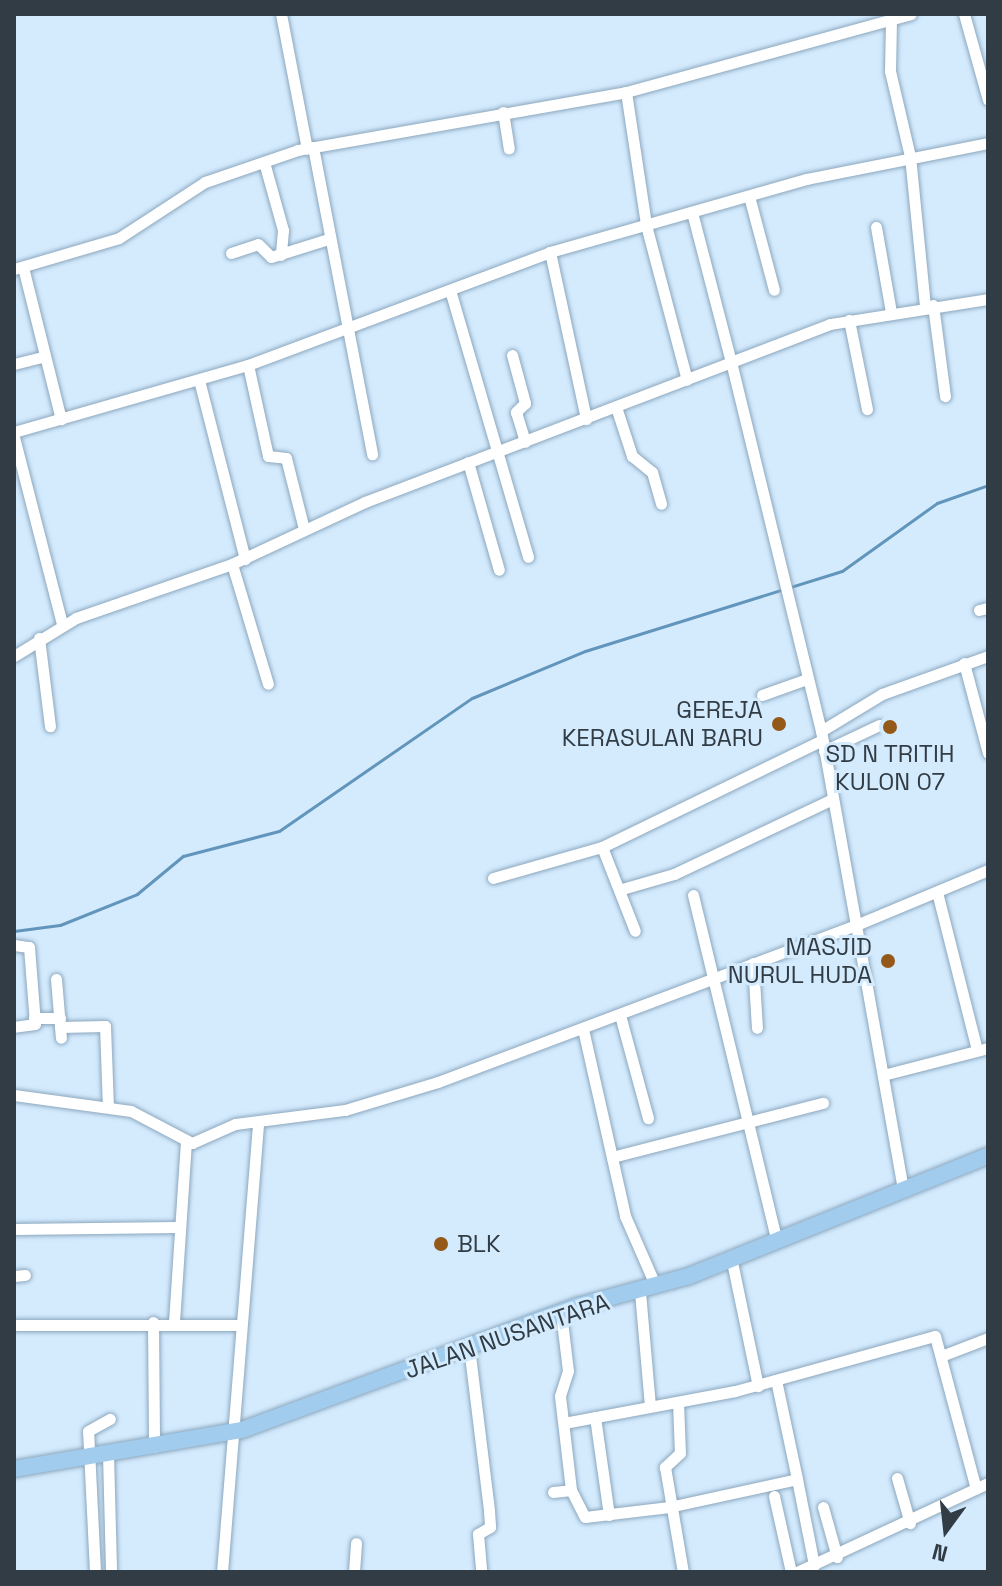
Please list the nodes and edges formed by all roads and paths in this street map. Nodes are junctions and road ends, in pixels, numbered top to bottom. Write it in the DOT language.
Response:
graph roads {
  1 [pos="281,14"];
  2 [pos="911,14"];
  3 [pos="964,14"];
  4 [pos="891,20"];
  5 [pos="626,92"];
  6 [pos="988,100"];
  7 [pos="503,112"];
  8 [pos="988,143"];
  9 [pos="310,148"];
  10 [pos="509,149"];
  11 [pos="910,156"];
  12 [pos="264,162"];
  13 [pos="749,196"];
  14 [pos="692,212"];
  15 [pos="646,225"];
  16 [pos="876,227"];
  17 [pos="328,239"];
  18 [pos="550,252"];
  19 [pos="231,253"];
  20 [pos="281,255"];
  21 [pos="19,268"];
  22 [pos="450,290"];
  23 [pos="774,290"];
  24 [pos="988,299"];
  25 [pos="929,306"];
  26 [pos="891,312"];
  27 [pos="849,320"];
  28 [pos="351,328"];
  29 [pos="512,355"];
  30 [pos="45,356"];
  31 [pos="731,362"];
  32 [pos="14,364"];
  33 [pos="248,365"];
  34 [pos="199,380"];
  35 [pos="687,380"];
  36 [pos="945,396"];
  37 [pos="616,407"];
  38 [pos="867,409"];
  39 [pos="61,419"];
  40 [pos="586,419"];
  41 [pos="14,434"];
  42 [pos="525,442"];
  43 [pos="500,450"];
  44 [pos="372,454"];
  45 [pos="468,462"];
  46 [pos="661,504"];
  47 [pos="304,529"];
  48 [pos="528,557"];
  49 [pos="245,559"];
  50 [pos="232,564"];
  51 [pos="499,570"];
  52 [pos="62,624"];
  53 [pos="39,638"];
  54 [pos="14,656"];
  55 [pos="988,656"];
  56 [pos="964,663"];
  57 [pos="807,679"];
  58 [pos="268,684"];
  59 [pos="762,695"];
  60 [pos="879,725"];
  61 [pos="50,726"];
  62 [pos="822,741"];
  63 [pos="988,753"];
  64 [pos="833,799"];
  65 [pos="602,847"];
  66 [pos="988,870"];
  67 [pos="493,878"];
  68 [pos="622,889"];
  69 [pos="937,892"];
  70 [pos="693,895"];
  71 [pos="856,925"];
  72 [pos="635,931"];
  73 [pos="14,945"];
  74 [pos="753,963"];
  75 [pos="717,977"];
  76 [pos="56,979"];
  77 [pos="620,1015"];
  78 [pos="34,1018"];
  79 [pos="14,1027"];
  80 [pos="61,1028"];
  81 [pos="757,1028"];
  82 [pos="583,1029"];
  83 [pos="982,1049"];
  84 [pos="883,1075"];
  85 [pos="14,1095"];
  86 [pos="823,1103"];
  87 [pos="108,1106"];
  88 [pos="648,1118"];
  89 [pos="258,1123"];
  90 [pos="751,1125"];
  91 [pos="186,1143"];
  92 [pos="988,1156"];
  93 [pos="612,1157"];
  94 [pos="903,1189"];
  95 [pos="177,1227"];
  96 [pos="14,1229"];
  97 [pos="776,1237"];
  98 [pos="731,1257"];
  99 [pos="648,1289"];
  100 [pos="561,1313"];
  101 [pos="153,1322"];
  102 [pos="174,1322"];
  103 [pos="14,1325"];
  104 [pos="240,1325"];
  105 [pos="988,1338"];
  106 [pos="469,1347"];
  107 [pos="944,1355"];
  108 [pos="776,1380"];
  109 [pos="758,1386"];
  110 [pos="678,1402"];
  111 [pos="650,1407"];
  112 [pos="595,1417"];
  113 [pos="110,1419"];
  114 [pos="564,1423"];
  115 [pos="229,1434"];
  116 [pos="154,1447"];
  117 [pos="100,1455"];
  118 [pos="14,1469"];
  119 [pos="897,1478"];
  120 [pos="797,1479"];
  121 [pos="988,1483"];
  122 [pos="976,1489"];
  123 [pos="571,1490"];
  124 [pos="553,1492"];
  125 [pos="774,1496"];
  126 [pos="669,1507"];
  127 [pos="823,1507"];
  128 [pos="609,1515"];
  129 [pos="910,1523"];
  130 [pos="356,1543"];
  131 [pos="837,1557"];
  132 [pos="814,1565"];
  133 [pos="95,1572"];
  134 [pos="111,1572"];
  135 [pos="222,1572"];
  136 [pos="354,1572"];
  137 [pos="481,1572"];
  138 [pos="683,1572"];
  139 [pos="794,1572"];
  1 -- 9 [label="street"];
  2 -- 4 [label="street"];
  3 -- 6 [label="street"];
  4 -- 5 [label="street"];
  4 -- 11 [label="street"];
  5 -- 7 [label="street"];
  5 -- 15 [label="street"];
  7 -- 9 [label="street"];
  7 -- 10 [label="street"];
  8 -- 11 [label="street"];
  9 -- 12 [label="street"];
  9 -- 17 [label="street"];
  11 -- 13 [label="street"];
  11 -- 25 [label="street"];
  12 -- 20 [label="street"];
  12 -- 21 [label="street"];
  13 -- 14 [label="street"];
  13 -- 23 [label="street"];
  14 -- 15 [label="street"];
  14 -- 31 [label="street"];
  15 -- 18 [label="street"];
  15 -- 35 [label="street"];
  16 -- 26 [label="street"];
  17 -- 20 [label="street"];
  17 -- 28 [label="street"];
  18 -- 22 [label="street"];
  18 -- 40 [label="street"];
  19 -- 20 [label="street"];
  21 -- 30 [label="street"];
  22 -- 28 [label="street"];
  22 -- 43 [label="street"];
  24 -- 25 [label="street"];
  25 -- 26 [label="street"];
  25 -- 36 [label="street"];
  26 -- 27 [label="street"];
  27 -- 31 [label="street"];
  27 -- 38 [label="street"];
  28 -- 33 [label="street"];
  28 -- 44 [label="street"];
  29 -- 42 [label="street"];
  30 -- 32 [label="street"];
  30 -- 39 [label="street"];
  31 -- 35 [label="street"];
  31 -- 57 [label="street"];
  33 -- 34 [label="street"];
  33 -- 47 [label="street"];
  34 -- 39 [label="street"];
  34 -- 49 [label="street"];
  35 -- 37 [label="street"];
  37 -- 40 [label="street"];
  37 -- 46 [label="street"];
  39 -- 41 [label="street"];
  40 -- 42 [label="street"];
  41 -- 52 [label="street"];
  42 -- 43 [label="street"];
  43 -- 45 [label="street"];
  43 -- 48 [label="street"];
  45 -- 47 [label="street"];
  45 -- 51 [label="street"];
  47 -- 49 [label="street"];
  49 -- 50 [label="street"];
  50 -- 52 [label="street"];
  50 -- 58 [label="street"];
  52 -- 53 [label="street"];
  53 -- 54 [label="street"];
  53 -- 61 [label="street"];
  55 -- 56 [label="street"];
  56 -- 62 [label="street"];
  56 -- 63 [label="street"];
  57 -- 59 [label="street"];
  57 -- 62 [label="street"];
  60 -- 62 [label="street"];
  62 -- 64 [label="street"];
  62 -- 65 [label="street"];
  64 -- 68 [label="street"];
  64 -- 71 [label="street"];
  65 -- 67 [label="street"];
  65 -- 68 [label="street"];
  66 -- 69 [label="street"];
  68 -- 72 [label="street"];
  69 -- 71 [label="street"];
  69 -- 83 [label="street"];
  70 -- 75 [label="street"];
  71 -- 74 [label="street"];
  71 -- 84 [label="street"];
  73 -- 78 [label="street"];
  74 -- 75 [label="street"];
  74 -- 81 [label="street"];
  75 -- 77 [label="street"];
  75 -- 90 [label="street"];
  76 -- 80 [label="street"];
  77 -- 82 [label="street"];
  77 -- 88 [label="street"];
  78 -- 79 [label="street"];
  78 -- 80 [label="street"];
  80 -- 87 [label="street"];
  82 -- 89 [label="street"];
  82 -- 93 [label="street"];
  83 -- 84 [label="street"];
  84 -- 94 [label="street"];
  85 -- 87 [label="street"];
  86 -- 90 [label="street"];
  87 -- 91 [label="street"];
  89 -- 91 [label="street"];
  89 -- 104 [label="street"];
  90 -- 93 [label="street"];
  90 -- 97 [label="street"];
  91 -- 95 [label="street"];
  92 -- 94 [label="highway, JALAN NUSANTARA"];
  93 -- 99 [label="street"];
  94 -- 97 [label="highway, JALAN NUSANTARA"];
  95 -- 96 [label="street"];
  95 -- 102 [label="street"];
  97 -- 98 [label="highway, JALAN NUSANTARA"];
  98 -- 99 [label="highway, JALAN NUSANTARA"];
  98 -- 109 [label="street"];
  99 -- 100 [label="highway, JALAN NUSANTARA"];
  99 -- 111 [label="street"];
  100 -- 106 [label="highway, JALAN NUSANTARA"];
  100 -- 114 [label="street"];
  101 -- 102 [label="street"];
  101 -- 103 [label="street"];
  101 -- 116 [label="street"];
  102 -- 104 [label="street"];
  104 -- 115 [label="street"];
  105 -- 107 [label="street"];
  106 -- 115 [label="highway, JALAN NUSANTARA"];
  106 -- 137 [label="street"];
  107 -- 108 [label="street"];
  107 -- 122 [label="street"];
  108 -- 109 [label="street"];
  108 -- 120 [label="street"];
  109 -- 110 [label="street"];
  110 -- 111 [label="street"];
  110 -- 126 [label="street"];
  111 -- 112 [label="street"];
  112 -- 114 [label="street"];
  112 -- 128 [label="street"];
  113 -- 117 [label="street"];
  114 -- 123 [label="street"];
  115 -- 116 [label="highway, JALAN NUSANTARA"];
  115 -- 135 [label="street"];
  116 -- 117 [label="highway, JALAN NUSANTARA"];
  117 -- 118 [label="highway, JALAN NUSANTARA"];
  117 -- 133 [label="street"];
  117 -- 134 [label="street"];
  119 -- 129 [label="street"];
  120 -- 126 [label="street"];
  120 -- 132 [label="street"];
  121 -- 122 [label="street"];
  122 -- 129 [label="street"];
  123 -- 124 [label="street"];
  123 -- 128 [label="street"];
  125 -- 139 [label="street"];
  126 -- 128 [label="street"];
  126 -- 138 [label="street"];
  127 -- 131 [label="street"];
  129 -- 131 [label="street"];
  130 -- 136 [label="street"];
  131 -- 132 [label="street"];
  132 -- 139 [label="street"];
}
